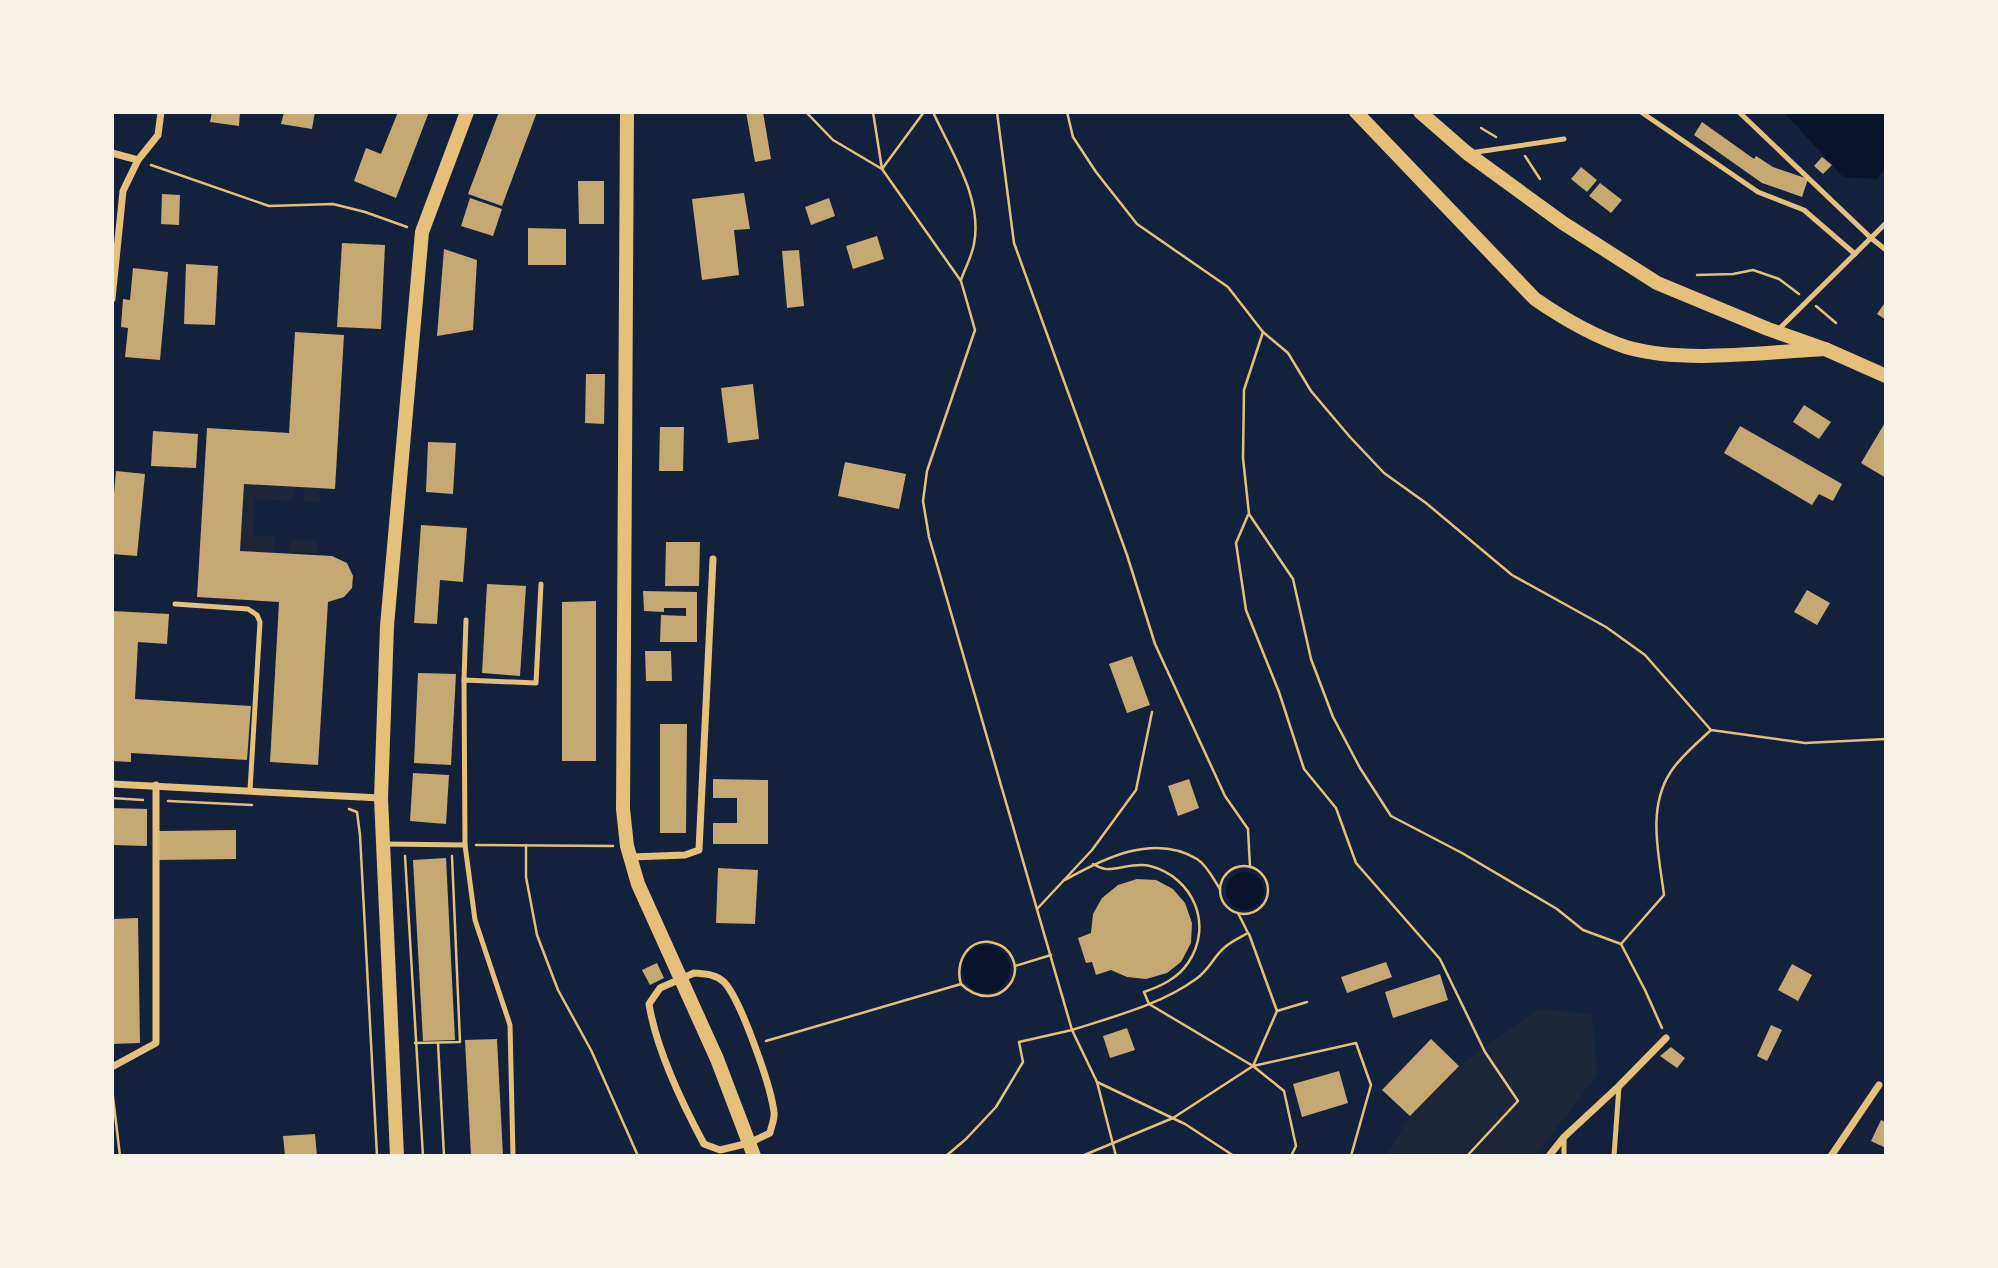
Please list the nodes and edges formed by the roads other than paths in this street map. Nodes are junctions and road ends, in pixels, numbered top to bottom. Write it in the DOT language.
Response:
graph roads {
  1 [pos="161,112"];
  2 [pos="467,112"];
  3 [pos="627,112"];
  4 [pos="1356,112"];
  5 [pos="1420,112"];
  6 [pos="1642,112"];
  7 [pos="1739,112"];
  8 [pos="1564,139"];
  9 [pos="112,153"];
  10 [pos="1467,153"];
  11 [pos="138,160"];
  12 [pos="1886,223"];
  13 [pos="1871,238"];
  14 [pos="1886,250"];
  15 [pos="1855,254"];
  16 [pos="112,299"];
  17 [pos="1776,332"];
  18 [pos="1825,349"];
  19 [pos="1886,376"];
  20 [pos="713,559"];
  21 [pos="541,584"];
  22 [pos="175,604"];
  23 [pos="466,620"];
  24 [pos="464,680"];
  25 [pos="112,784"];
  26 [pos="156,785"];
  27 [pos="250,790"];
  28 [pos="381,798"];
  29 [pos="383,844"];
  30 [pos="465,845"];
  31 [pos="628,852"];
  32 [pos="680,978"];
  33 [pos="1666,1038"];
  34 [pos="112,1067"];
  35 [pos="1879,1085"];
  36 [pos="1619,1086"];
  37 [pos="1564,1137"];
  38 [pos="752,1150"];
  39 [pos="397,1156"];
  40 [pos="513,1156"];
  41 [pos="1549,1156"];
  42 [pos="1564,1156"];
  43 [pos="1614,1156"];
  44 [pos="1830,1156"];
  1 -- 11 [label="street"];
  2 -- 28 [label="main road"];
  3 -- 31 [label="main road"];
  4 -- 18 [label="main road"];
  5 -- 10 [label="main road"];
  6 -- 15 [label="lane"];
  7 -- 13 [label="lane"];
  8 -- 10 [label="lane"];
  9 -- 11 [label="street"];
  10 -- 17 [label="main road"];
  11 -- 16 [label="street"];
  12 -- 13 [label="lane"];
  13 -- 14 [label="lane"];
  13 -- 15 [label="lane"];
  15 -- 17 [label="lane"];
  17 -- 18 [label="main road"];
  18 -- 19 [label="main road"];
  20 -- 31 [label="street"];
  21 -- 24 [label="lane"];
  22 -- 27 [label="lane"];
  23 -- 24 [label="lane"];
  24 -- 30 [label="lane"];
  25 -- 26 [label="street"];
  26 -- 27 [label="street"];
  26 -- 34 [label="street"];
  27 -- 28 [label="street"];
  28 -- 29 [label="main road"];
  29 -- 30 [label="lane"];
  29 -- 39 [label="main road"];
  30 -- 40 [label="lane"];
  31 -- 32 [label="main road"];
  32 -- 38 [label="main road"];
  32 -- 38 [label="street"];
  32 -- 38 [label="street"];
  33 -- 36 [label="street"];
  35 -- 44 [label="street"];
  36 -- 37 [label="street"];
  36 -- 43 [label="lane"];
  37 -- 41 [label="street"];
  37 -- 42 [label="lane"];
}
